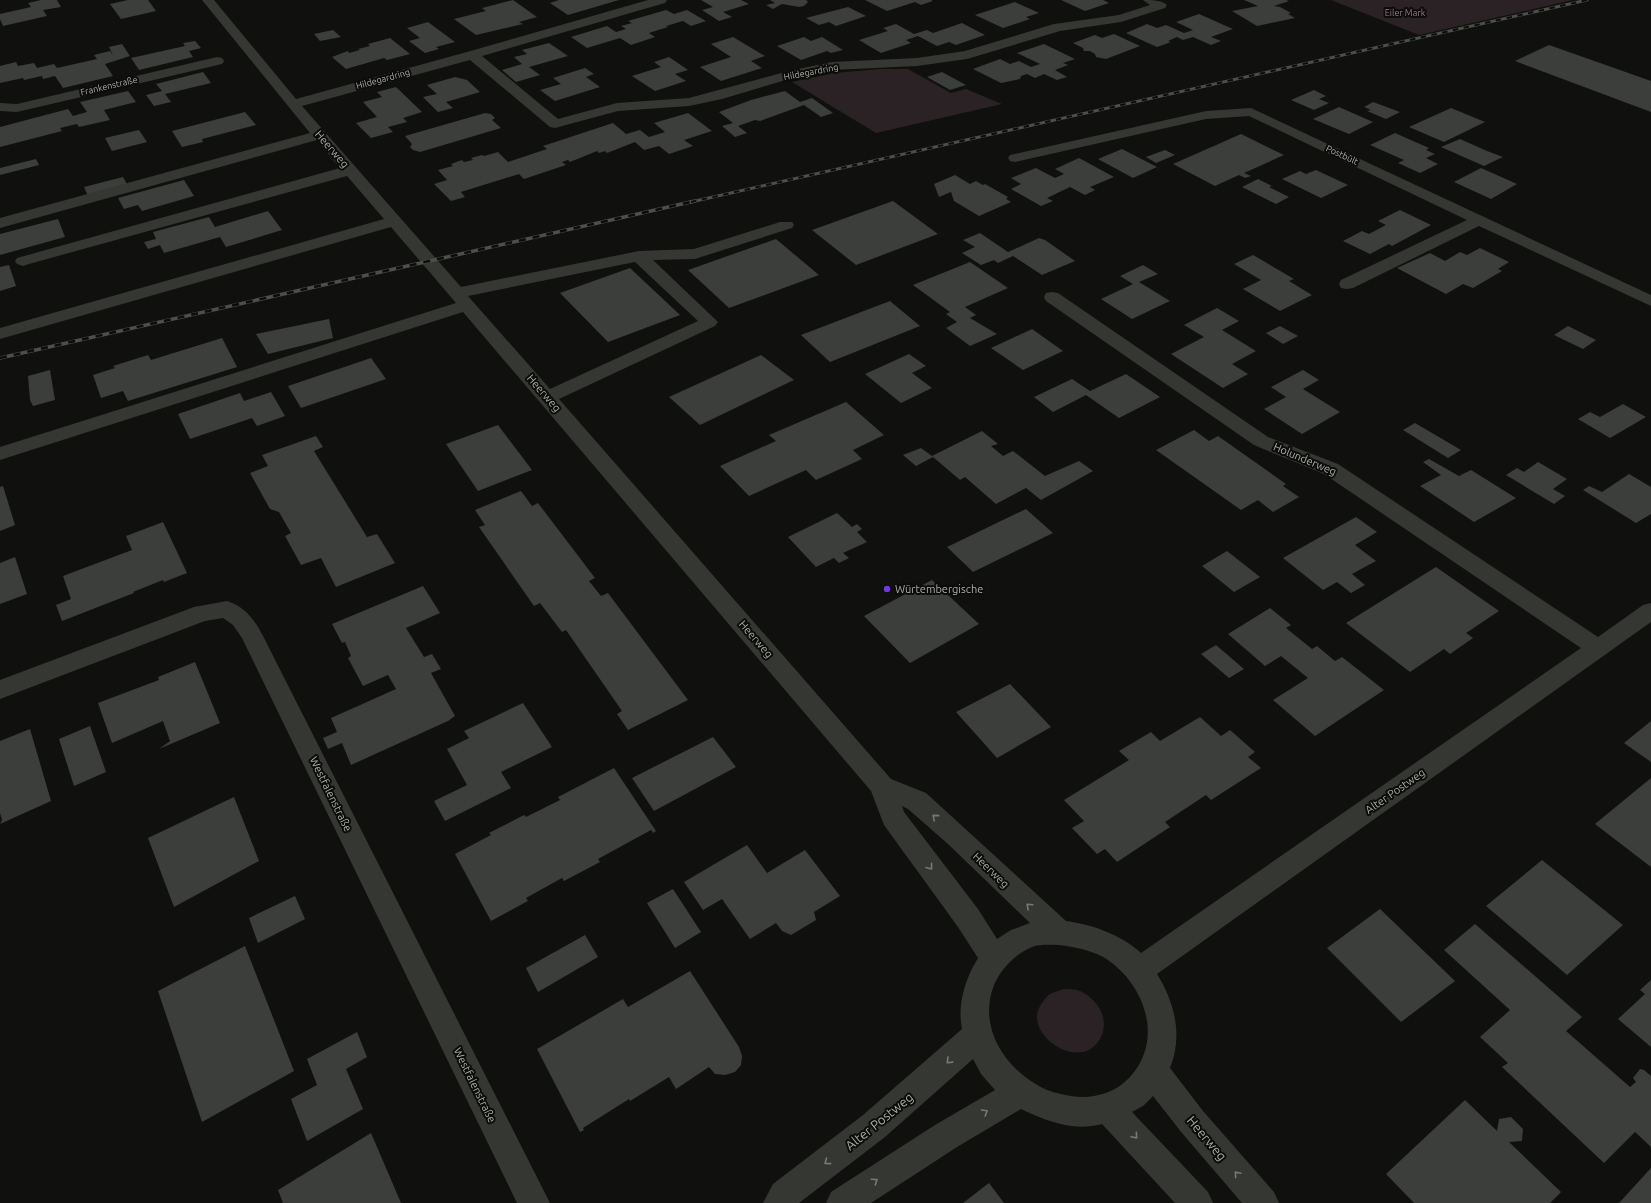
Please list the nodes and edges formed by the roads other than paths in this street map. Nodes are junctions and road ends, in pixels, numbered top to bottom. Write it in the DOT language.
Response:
graph roads {
  1 [pos="208,0"];
  2 [pos="661,0"];
  3 [pos="1149,0"];
  4 [pos="472,55"];
  5 [pos="217,61"];
  6 [pos="293,104"];
  7 [pos="0,107"];
  8 [pos="320,135"];
  9 [pos="1015,158"];
  10 [pos="350,170"];
  11 [pos="1479,220"];
  12 [pos="0,222"];
  13 [pos="786,225"];
  14 [pos="402,229"];
  15 [pos="639,256"];
  16 [pos="24,261"];
  17 [pos="1347,284"];
  18 [pos="1052,297"];
  19 [pos="462,299"];
  20 [pos="1651,301"];
  21 [pos="0,334"];
  22 [pos="548,397"];
  23 [pos="0,454"];
  24 [pos="1651,611"];
  25 [pos="1598,648"];
  26 [pos="0,690"];
  27 [pos="882,786"];
  28 [pos="1059,932"];
  29 [pos="994,958"];
  30 [pos="1139,971"];
  31 [pos="977,1035"];
  32 [pos="1154,1071"];
  33 [pos="1019,1092"];
  34 [pos="1108,1108"];
  35 [pos="534,1203"];
  36 [pos="779,1203"];
  37 [pos="842,1203"];
  38 [pos="1197,1203"];
  39 [pos="1263,1203"];
  1 -- 6 [label="street, Heerweg"];
  2 -- 4 [label="street, Hildegardring"];
  3 -- 4 [label="street, Hildegardring"];
  4 -- 6 [label="street, Hildegardring"];
  5 -- 7 [label="street, Frankenstraße"];
  6 -- 8 [label="street, Heerweg"];
  8 -- 10 [label="street, Heerweg"];
  8 -- 12 [label="street"];
  9 -- 11 [label="street, Postbült"];
  10 -- 14 [label="street, Heerweg"];
  10 -- 16 [label="street"];
  11 -- 17 [label="street"];
  11 -- 20 [label="street, Postbült"];
  13 -- 15 [label="street"];
  14 -- 19 [label="street, Heerweg"];
  14 -- 21 [label="street"];
  15 -- 19 [label="street"];
  15 -- 22 [label="street"];
  18 -- 25 [label="street, Holunderweg"];
  19 -- 22 [label="street, Heerweg"];
  19 -- 23 [label="street"];
  22 -- 27 [label="street, Heerweg"];
  24 -- 25 [label="street, Alter Postweg"];
  25 -- 30 [label="street, Alter Postweg"];
  26 -- 35 [label="street, Westfalenstraße"];
  28 -- 27 [label="street, Heerweg, one-way"];
  27 -- 29 [label="street, Heerweg, one-way"];
  28 -- 29 [label="street"];
  28 -- 30 [label="street"];
  29 -- 31 [label="street"];
  30 -- 32 [label="street"];
  31 -- 33 [label="street"];
  31 -- 36 [label="street, Alter Postweg, one-way"];
  32 -- 34 [label="street"];
  39 -- 32 [label="street, Heerweg, one-way"];
  33 -- 34 [label="street"];
  37 -- 33 [label="street, one-way"];
  34 -- 38 [label="street, one-way"];
}
